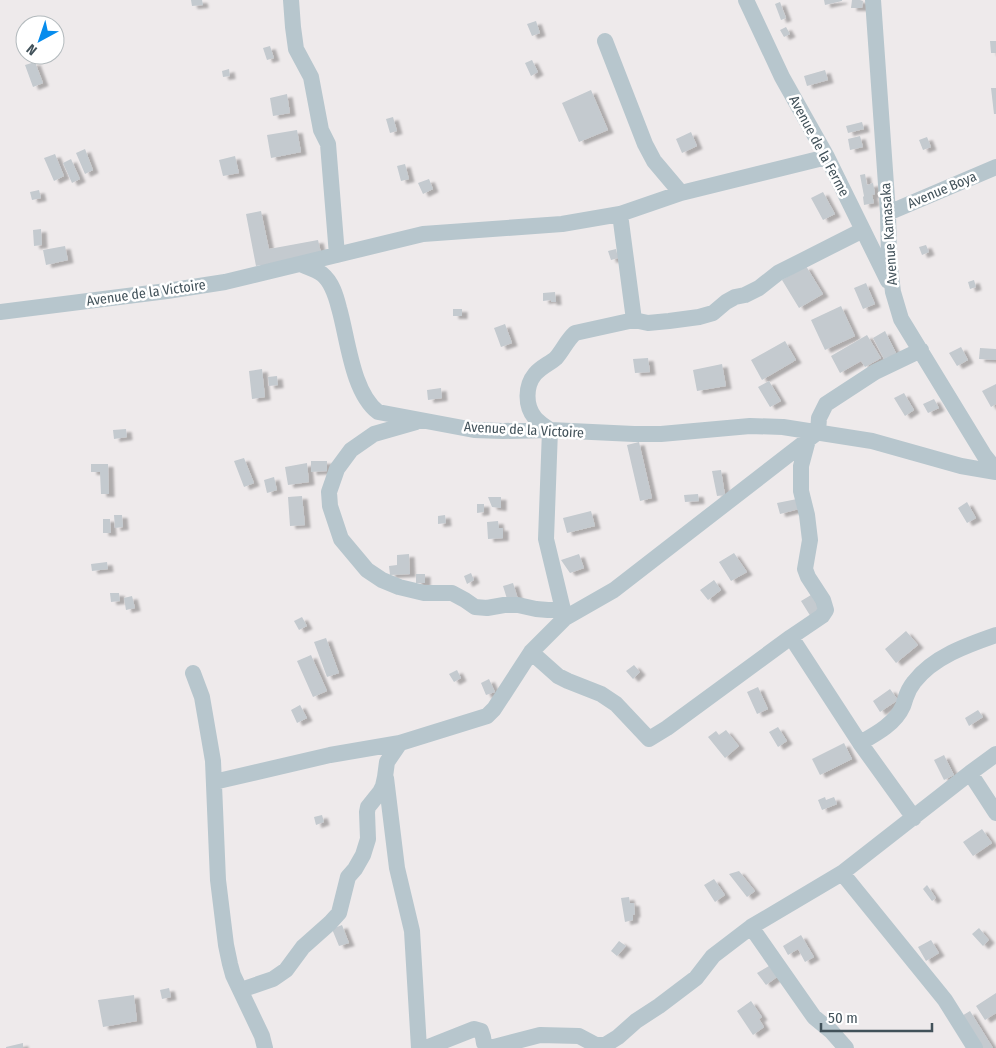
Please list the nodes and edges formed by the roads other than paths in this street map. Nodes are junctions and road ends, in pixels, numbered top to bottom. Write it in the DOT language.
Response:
graph roads {
  1 [pos="291,0"];
  2 [pos="746,0"];
  3 [pos="873,0"];
  4 [pos="605,41"];
  5 [pos="827,157"];
  6 [pos="996,167"];
  7 [pos="681,193"];
  8 [pos="888,213"];
  9 [pos="620,214"];
  10 [pos="863,230"];
  11 [pos="337,255"];
  12 [pos="300,264"];
  13 [pos="893,292"];
  14 [pos="0,312"];
  15 [pos="634,320"];
  16 [pos="921,350"];
  17 [pos="422,420"];
  18 [pos="550,430"];
  19 [pos="813,436"];
  20 [pos="990,452"];
  21 [pos="996,471"];
  22 [pos="564,613"];
  23 [pos="996,635"];
  24 [pos="791,637"];
  25 [pos="531,652"];
  26 [pos="193,672"];
  27 [pos="400,743"];
  28 [pos="860,743"];
  29 [pos="996,754"];
  30 [pos="970,773"];
  31 [pos="386,777"];
  32 [pos="214,782"];
  33 [pos="996,813"];
  34 [pos="914,818"];
  35 [pos="842,873"];
  36 [pos="751,927"];
  37 [pos="241,990"];
  38 [pos="596,1047"];
  39 [pos="265,1048"];
  40 [pos="419,1048"];
  41 [pos="426,1048"];
  42 [pos="846,1048"];
  43 [pos="974,1048"];
  1 -- 11 [label="street"];
  2 -- 5 [label="street, Avenue de la Ferme"];
  3 -- 8 [label="street, Avenue Kamasaka"];
  4 -- 7 [label="street"];
  5 -- 7 [label="street"];
  5 -- 10 [label="street, Avenue de la Ferme"];
  6 -- 8 [label="street, Avenue Boya"];
  7 -- 9 [label="street"];
  8 -- 13 [label="street, Avenue Kamasaka"];
  9 -- 11 [label="street"];
  9 -- 15 [label="street"];
  10 -- 13 [label="street, Avenue de la Ferme"];
  10 -- 15 [label="street"];
  11 -- 12 [label="street"];
  12 -- 14 [label="street, Avenue de la Victoire"];
  12 -- 17 [label="street, Avenue de la Victoire"];
  13 -- 16 [label="street, Avenue Kamasaka"];
  15 -- 18 [label="street"];
  16 -- 19 [label="street"];
  16 -- 20 [label="street, Avenue Kamasaka"];
  17 -- 18 [label="street, Avenue de la Victoire"];
  17 -- 22 [label="street"];
  18 -- 19 [label="street, Avenue de la Victoire"];
  18 -- 22 [label="street"];
  19 -- 21 [label="street, Avenue de la Victoire"];
  19 -- 22 [label="street"];
  19 -- 24 [label="street"];
  20 -- 21 [label="street, Avenue Kamasaka"];
  22 -- 25 [label="street"];
  23 -- 28 [label="street"];
  24 -- 25 [label="street"];
  24 -- 28 [label="street"];
  25 -- 27 [label="street"];
  26 -- 32 [label="street"];
  27 -- 31 [label="street"];
  27 -- 32 [label="street"];
  28 -- 34 [label="street"];
  29 -- 30 [label="street"];
  30 -- 33 [label="street"];
  30 -- 34 [label="street"];
  31 -- 37 [label="street"];
  31 -- 40 [label="street"];
  32 -- 37 [label="street"];
  34 -- 35 [label="street"];
  35 -- 36 [label="street"];
  35 -- 43 [label="street"];
  36 -- 38 [label="street"];
  36 -- 42 [label="street"];
  37 -- 39 [label="street"];
  38 -- 41 [label="street"];
}
